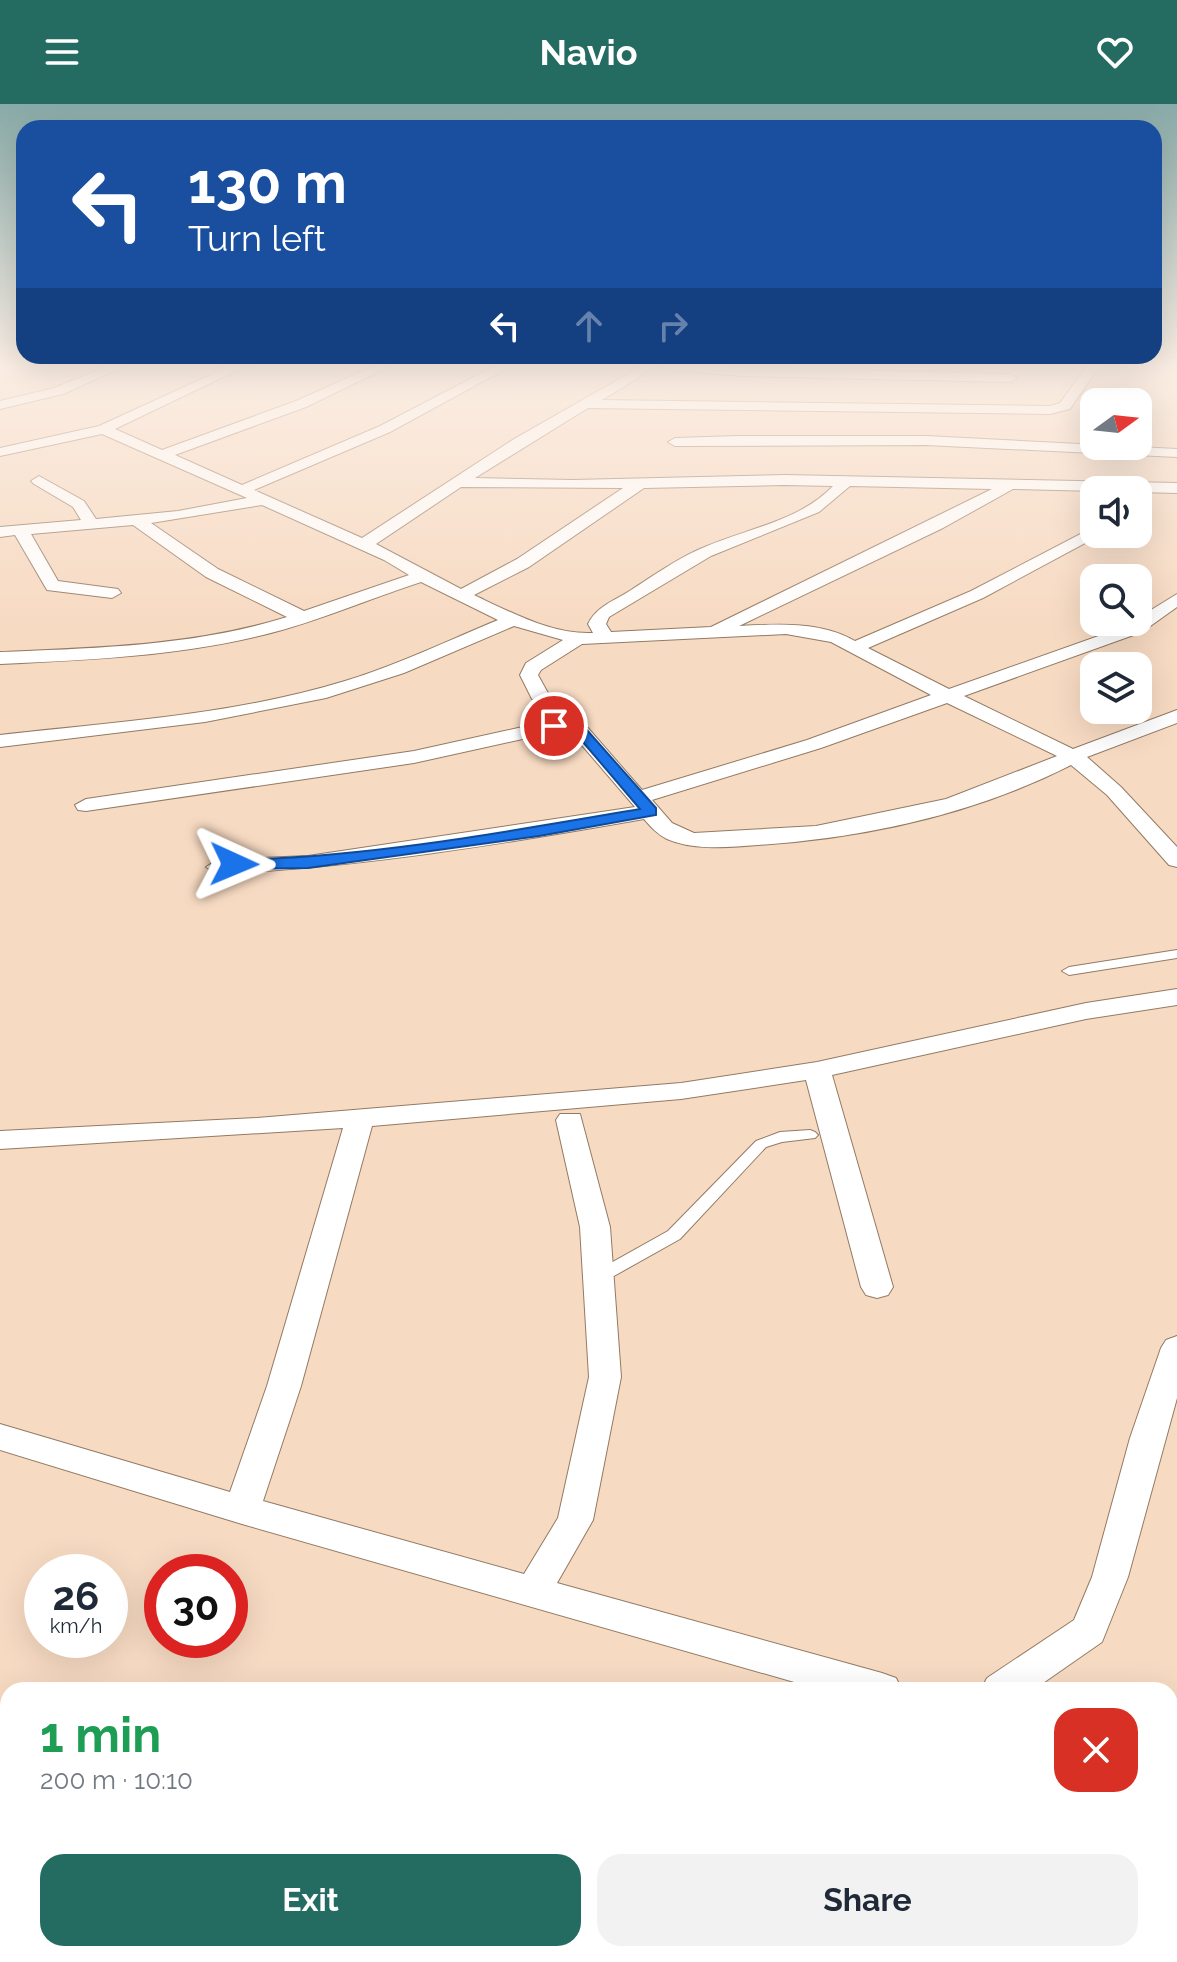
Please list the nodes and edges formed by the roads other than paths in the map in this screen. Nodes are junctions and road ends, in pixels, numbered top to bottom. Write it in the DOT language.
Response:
graph roads {
  1 [pos="157,453"];
  2 [pos="168,453"];
  3 [pos="329,453"];
  4 [pos="503,453"];
  5 [pos="162,455"];
  6 [pos="39,481"];
  7 [pos="459,482"];
  8 [pos="845,482"];
  9 [pos="640,484"];
  10 [pos="1008,486"];
  11 [pos="1177,488"];
  12 [pos="1080,489"];
  13 [pos="242,490"];
  14 [pos="1152,490"];
  15 [pos="264,500"];
  16 [pos="138,521"];
  17 [pos="92,525"];
  18 [pos="21,531"];
  19 [pos="0,532"];
  20 [pos="1080,540"];
  21 [pos="364,544"];
  22 [pos="423,576"];
  23 [pos="112,593"];
  24 [pos="460,596"];
  25 [pos="1177,599"];
  26 [pos="303,618"];
  27 [pos="513,620"];
  28 [pos="714,632"];
  29 [pos="605,638"];
  30 [pos="578,639"];
  31 [pos="855,647"];
  32 [pos="0,658"];
  33 [pos="539,695"];
  34 [pos="943,695"];
  35 [pos="1171,722"];
  36 [pos="0,741"];
  37 [pos="1074,757"];
  38 [pos="645,804"];
  39 [pos="86,805"];
  40 [pos="1177,860"];
  41 [pos="217,867"];
  42 [pos="1177,954"];
  43 [pos="1069,971"];
  44 [pos="1177,997"];
  45 [pos="817,1070"];
  46 [pos="360,1119"];
  47 [pos="570,1120"];
  48 [pos="810,1135"];
  49 [pos="0,1140"];
  50 [pos="599,1277"];
  51 [pos="877,1287"];
  52 [pos="1177,1348"];
  53 [pos="0,1437"];
  54 [pos="242,1510"];
  55 [pos="533,1592"];
  56 [pos="854,1682"];
  57 [pos="1013,1682"];
  1 -- 5 [label="street"];
  2 -- 5 [label="street"];
  3 -- 13 [label="street"];
  4 -- 7 [label="street"];
  5 -- 13 [label="street"];
  6 -- 17 [label="street"];
  7 -- 9 [label="street"];
  7 -- 21 [label="street"];
  8 -- 9 [label="street"];
  8 -- 10 [label="street"];
  8 -- 29 [label="street"];
  9 -- 24 [label="street"];
  10 -- 12 [label="street"];
  10 -- 28 [label="street"];
  11 -- 14 [label="street"];
  13 -- 15 [label="street"];
  15 -- 16 [label="street"];
  15 -- 21 [label="street"];
  16 -- 17 [label="street"];
  16 -- 26 [label="street"];
  17 -- 18 [label="street"];
  18 -- 19 [label="street"];
  18 -- 23 [label="street"];
  20 -- 31 [label="street"];
  21 -- 22 [label="street"];
  22 -- 24 [label="street"];
  22 -- 26 [label="street"];
  24 -- 27 [label="street"];
  25 -- 34 [label="street"];
  26 -- 32 [label="street"];
  27 -- 30 [label="street"];
  27 -- 36 [label="street"];
  28 -- 29 [label="street"];
  28 -- 31 [label="street"];
  29 -- 30 [label="street"];
  30 -- 33 [label="street"];
  31 -- 34 [label="street"];
  34 -- 37 [label="street"];
  34 -- 38 [label="street"];
  35 -- 37 [label="street"];
  37 -- 38 [label="street"];
  37 -- 40 [label="street"];
  38 -- 39 [label="street"];
  38 -- 41 [label="street"];
  42 -- 43 [label="lane"];
  44 -- 45 [label="street"];
  45 -- 46 [label="street"];
  45 -- 51 [label="street"];
  46 -- 49 [label="street"];
  46 -- 54 [label="street"];
  47 -- 50 [label="street"];
  48 -- 50 [label="lane"];
  50 -- 55 [label="street"];
  52 -- 57 [label="street"];
  53 -- 54 [label="street"];
  54 -- 55 [label="street"];
  55 -- 56 [label="street"];
}
